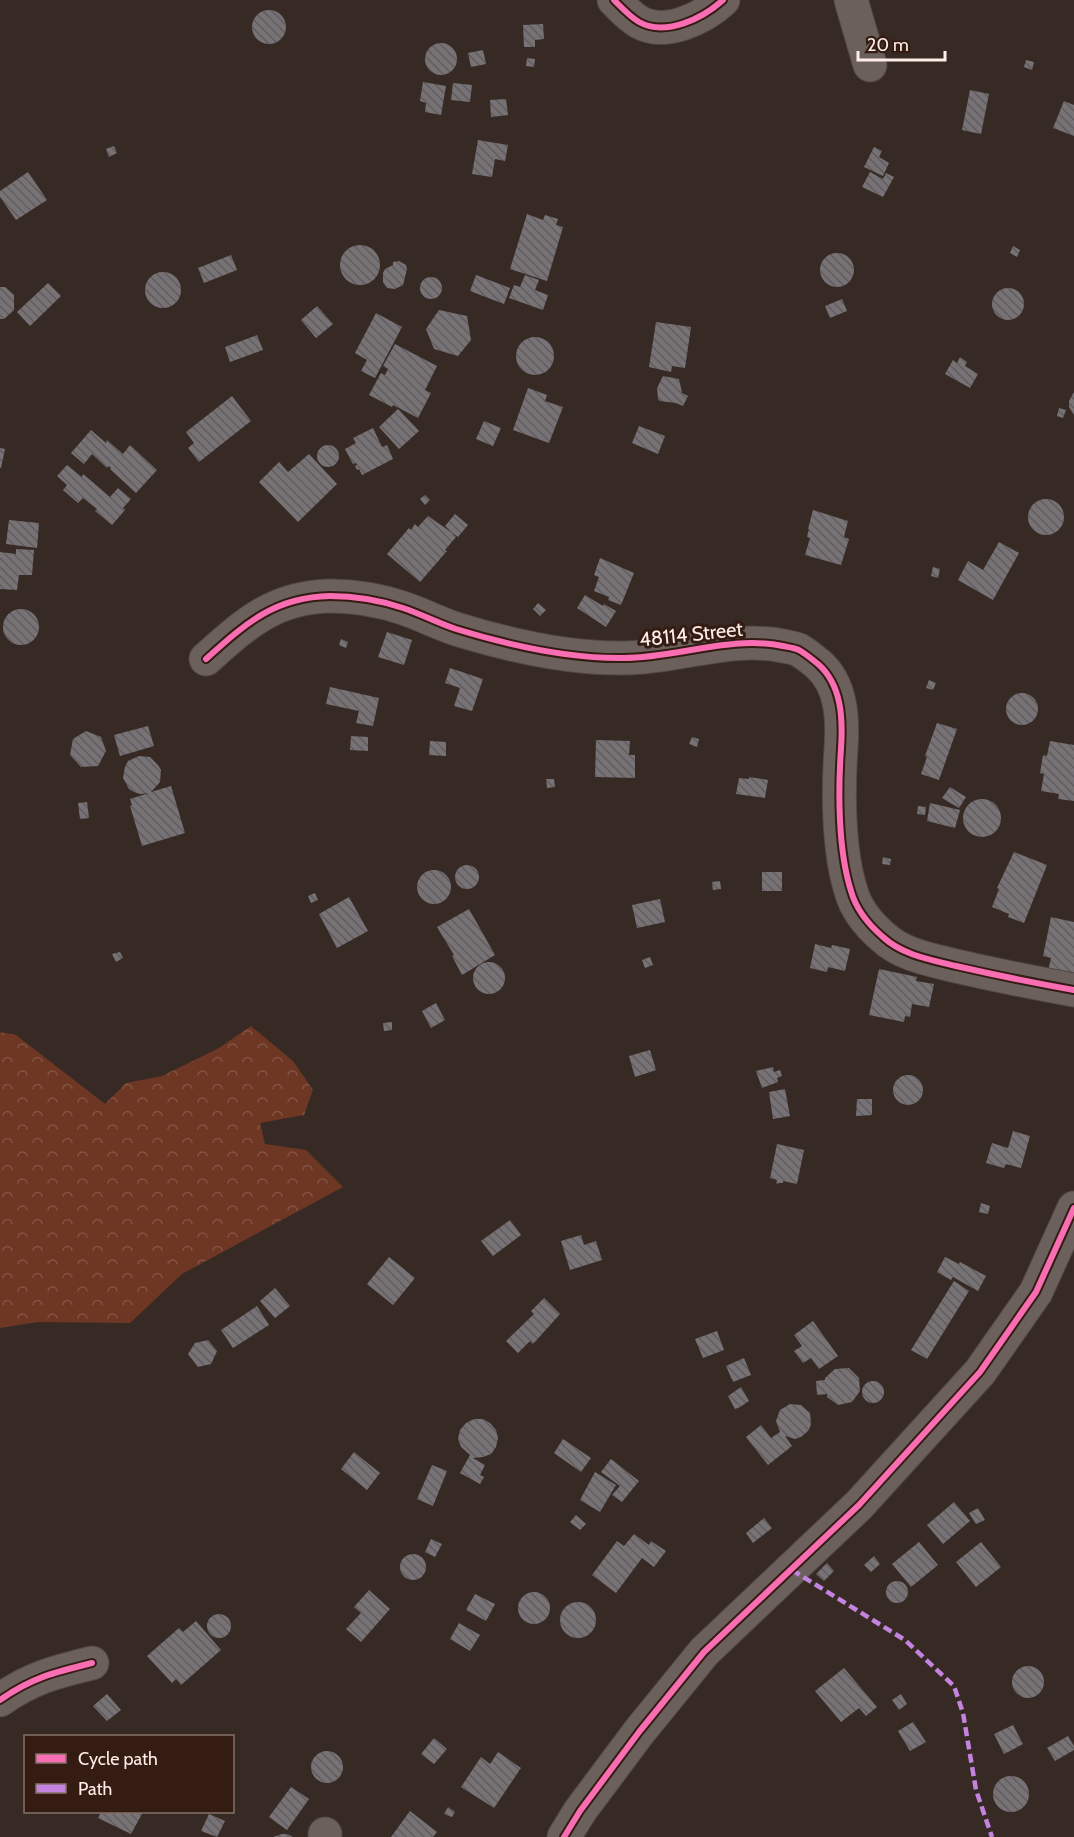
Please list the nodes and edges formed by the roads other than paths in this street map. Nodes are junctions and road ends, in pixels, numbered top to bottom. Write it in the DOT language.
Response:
graph roads {
  1 [pos="614,0"];
  2 [pos="723,0"];
  3 [pos="851,0"];
  4 [pos="870,64"];
  5 [pos="206,659"];
  6 [pos="1074,990"];
  7 [pos="1074,1208"];
  8 [pos="92,1663"];
  9 [pos="0,1700"];
  10 [pos="564,1837"];
  1 -- 2 [label="street"];
  3 -- 4 [label="street"];
  5 -- 6 [label="street, 48114 Street"];
  7 -- 10 [label="street"];
  8 -- 9 [label="street"];
}
